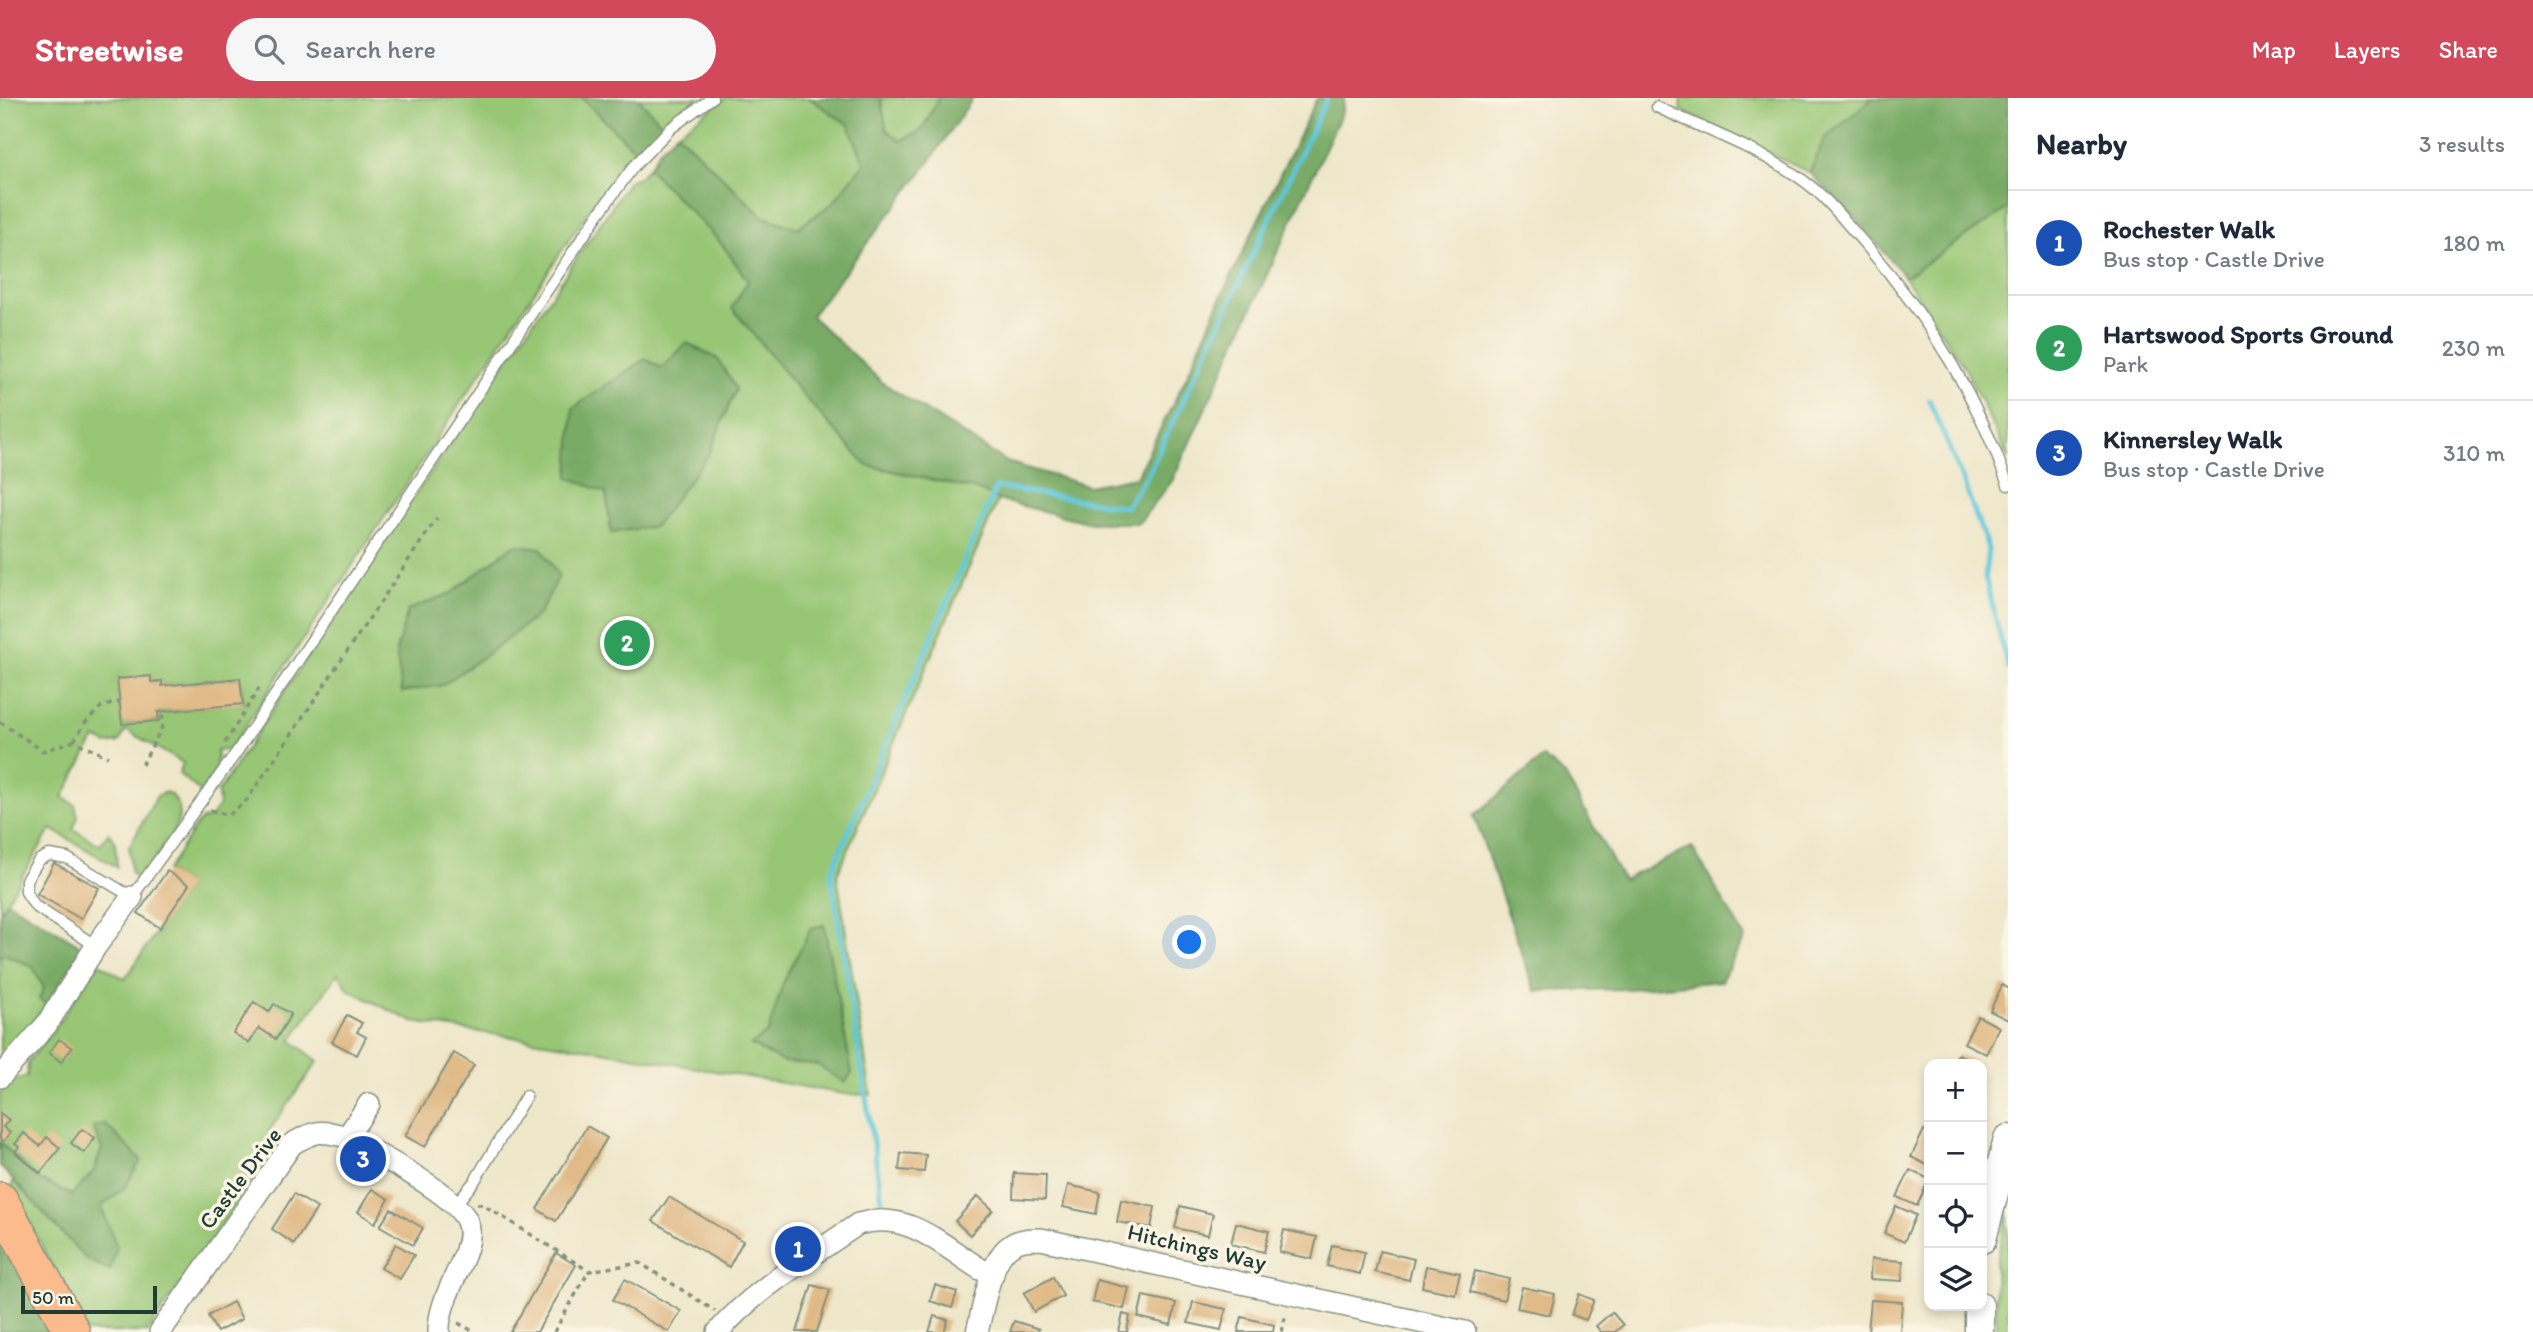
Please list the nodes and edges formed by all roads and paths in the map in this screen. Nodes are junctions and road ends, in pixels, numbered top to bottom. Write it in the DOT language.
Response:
graph roads {
  1 [pos="712,98"];
  2 [pos="1657,107"];
  3 [pos="2008,485"];
  4 [pos="437,518"];
  5 [pos="119,702"];
  6 [pos="163,711"];
  7 [pos="0,722"];
  8 [pos="74,741"];
  9 [pos="108,757"];
  10 [pos="142,765"];
  11 [pos="199,804"];
  12 [pos="132,897"];
  13 [pos="96,946"];
  14 [pos="0,1077"];
  15 [pos="526,1096"];
  16 [pos="369,1104"];
  17 [pos="347,1138"];
  18 [pos="2008,1139"];
  19 [pos="0,1200"];
  20 [pos="455,1205"];
  21 [pos="1987,1220"];
  22 [pos="589,1271"];
  23 [pos="993,1274"];
  24 [pos="1979,1311"];
  25 [pos="723,1326"];
  26 [pos="72,1332"];
  27 [pos="160,1332"];
  28 [pos="439,1332"];
  29 [pos="554,1332"];
  30 [pos="977,1332"];
  31 [pos="1465,1332"];
  32 [pos="1979,1332"];
  1 -- 11 [label="lane"];
  2 -- 3 [label="lane"];
  4 -- 11 [label="path"];
  5 -- 8 [label="path"];
  6 -- 10 [label="path"];
  7 -- 8 [label="path"];
  8 -- 9 [label="path"];
  11 -- 12 [label="lane"];
  12 -- 13 [label="street"];
  12 -- 13 [label="lane"];
  13 -- 14 [label="street"];
  15 -- 20 [label="lane"];
  16 -- 17 [label="street"];
  17 -- 20 [label="street, Castle Drive"];
  17 -- 27 [label="street, Castle Drive"];
  18 -- 21 [label="street"];
  19 -- 26 [label="main road"];
  20 -- 22 [label="path"];
  20 -- 28 [label="street"];
  22 -- 25 [label="path"];
  22 -- 29 [label="path"];
  23 -- 25 [label="street"];
  23 -- 30 [label="street, Hitchings Way"];
  23 -- 31 [label="street, Hitchings Way"];
  24 -- 32 [label="street"];
}
